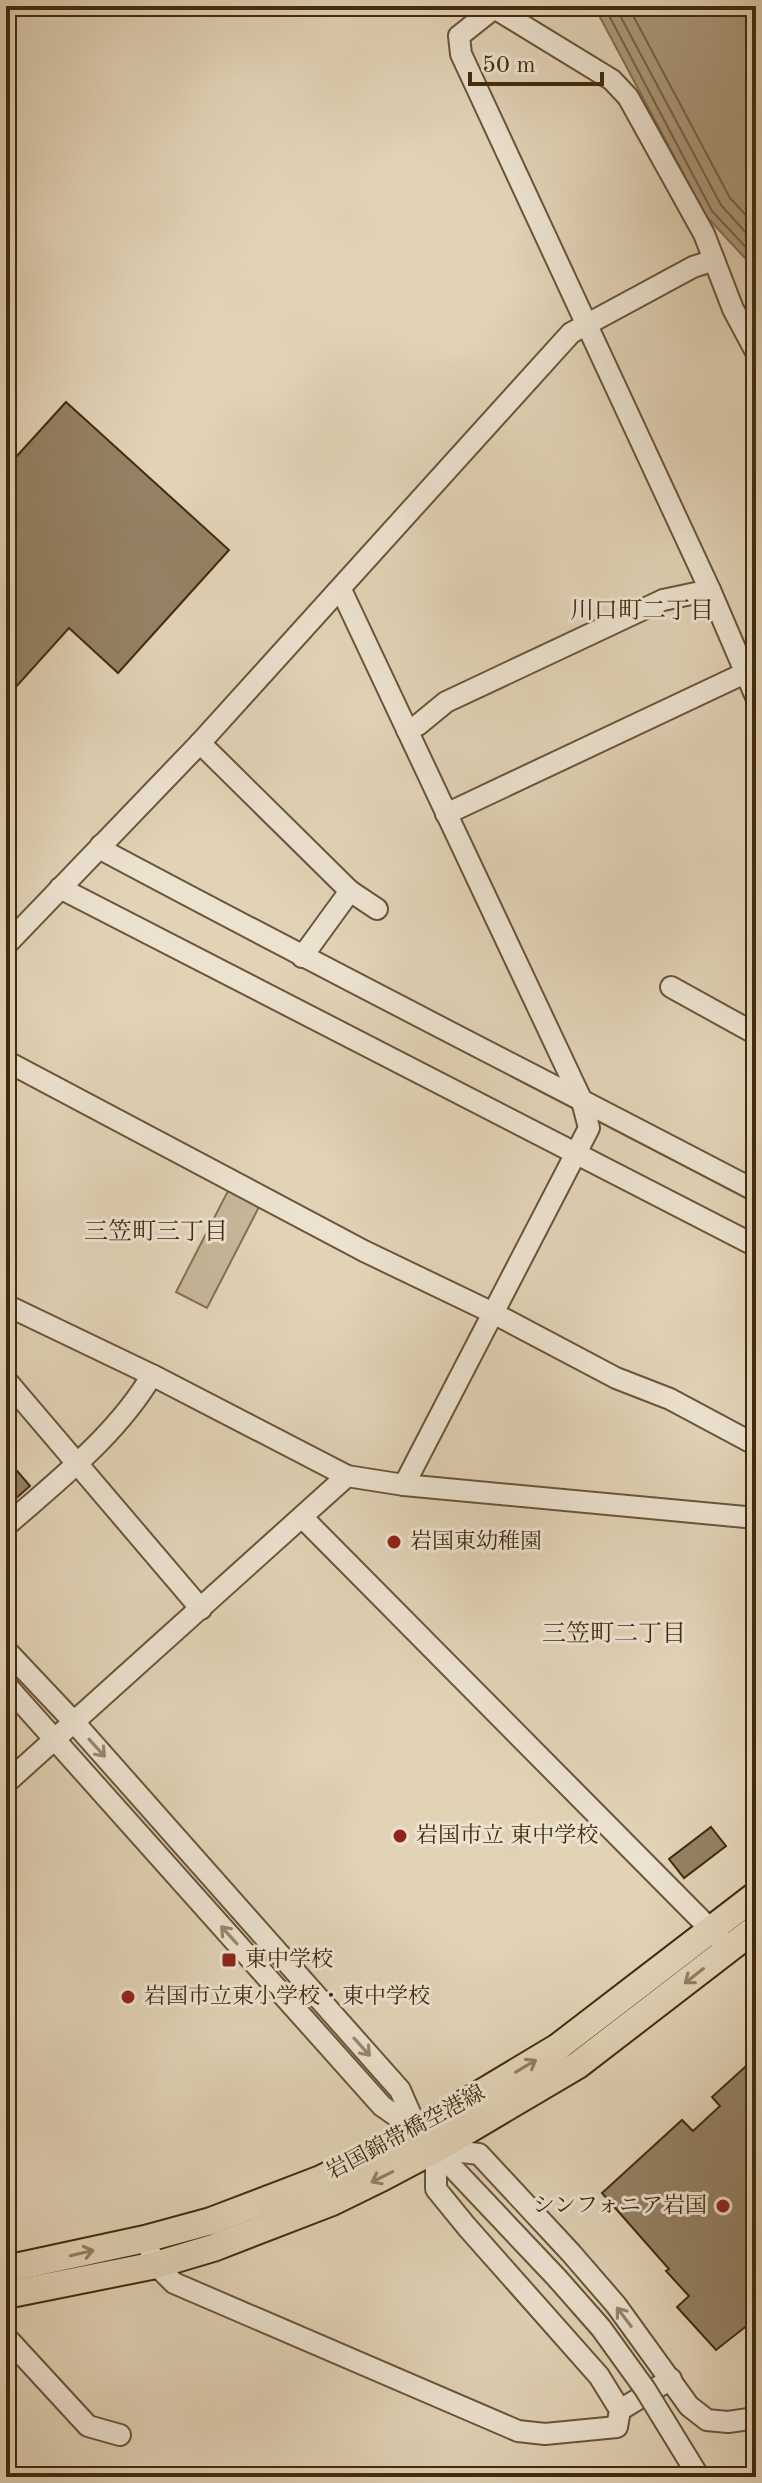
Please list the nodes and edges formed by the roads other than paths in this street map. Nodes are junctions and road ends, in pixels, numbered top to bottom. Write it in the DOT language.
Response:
graph roads {
  1 [pos="492,8"];
  2 [pos="714,260"];
  3 [pos="584,324"];
  4 [pos="756,352"];
  5 [pos="710,590"];
  6 [pos="338,591"];
  7 [pos="745,673"];
  8 [pos="756,697"];
  9 [pos="407,730"];
  10 [pos="200,743"];
  11 [pos="446,814"];
  12 [pos="101,845"];
  13 [pos="60,888"];
  14 [pos="350,891"];
  15 [pos="377,909"];
  16 [pos="6,945"];
  17 [pos="302,957"];
  18 [pos="671,987"];
  19 [pos="756,1034"];
  20 [pos="6,1061"];
  21 [pos="582,1101"];
  22 [pos="576,1154"];
  23 [pos="756,1191"];
  24 [pos="756,1246"];
  25 [pos="6,1305"];
  26 [pos="493,1313"];
  27 [pos="152,1375"];
  28 [pos="6,1380"];
  29 [pos="756,1445"];
  30 [pos="76,1464"];
  31 [pos="347,1476"];
  32 [pos="404,1485"];
  33 [pos="303,1518"];
  34 [pos="756,1518"];
  35 [pos="6,1526"];
  36 [pos="201,1609"];
  37 [pos="6,1650"];
  38 [pos="6,1685"];
  39 [pos="73,1721"];
  40 [pos="54,1740"];
  41 [pos="6,1783"];
  42 [pos="756,1895"];
  43 [pos="756,1928"];
  44 [pos="720,1940"];
  45 [pos="427,2140"];
  46 [pos="145,2239"];
  47 [pos="156,2265"];
  48 [pos="6,2269"];
  49 [pos="6,2295"];
  50 [pos="6,2337"];
  51 [pos="671,2379"];
  52 [pos="620,2410"];
  53 [pos="756,2418"];
  54 [pos="120,2435"];
  55 [pos="699,2477"];
  1 -- 2 [label="street"];
  1 -- 3 [label="street"];
  2 -- 3 [label="street"];
  2 -- 4 [label="street"];
  3 -- 5 [label="street"];
  3 -- 6 [label="street"];
  5 -- 7 [label="street"];
  5 -- 9 [label="street"];
  6 -- 9 [label="street"];
  6 -- 10 [label="street"];
  7 -- 8 [label="street"];
  7 -- 11 [label="street"];
  9 -- 11 [label="street"];
  10 -- 12 [label="street"];
  10 -- 14 [label="street"];
  11 -- 21 [label="street"];
  12 -- 13 [label="street"];
  12 -- 17 [label="street"];
  13 -- 16 [label="street"];
  13 -- 22 [label="street"];
  14 -- 15 [label="street"];
  14 -- 17 [label="street"];
  17 -- 21 [label="street"];
  18 -- 19 [label="street"];
  20 -- 26 [label="street"];
  21 -- 22 [label="street"];
  21 -- 23 [label="street"];
  22 -- 24 [label="street"];
  22 -- 26 [label="street"];
  25 -- 27 [label="street"];
  26 -- 29 [label="street"];
  26 -- 32 [label="street"];
  27 -- 30 [label="street"];
  27 -- 31 [label="street"];
  28 -- 30 [label="street"];
  30 -- 35 [label="street"];
  30 -- 36 [label="street"];
  31 -- 32 [label="street"];
  31 -- 33 [label="street"];
  32 -- 34 [label="street"];
  33 -- 36 [label="street"];
  33 -- 44 [label="street"];
  36 -- 39 [label="street"];
  37 -- 39 [label="street"];
  38 -- 40 [label="street"];
  39 -- 40 [label="street"];
  39 -- 45 [label="street, one-way"];
  40 -- 41 [label="street"];
  45 -- 40 [label="street, one-way"];
  42 -- 44 [label="main road, 岩国錦帯橋空港線"];
  43 -- 44 [label="main road, 岩国錦帯橋空港線"];
  44 -- 45 [label="main road, 岩国錦帯橋空港線"];
  45 -- 46 [label="main road, 岩国錦帯橋空港線"];
  45 -- 47 [label="main road, 岩国錦帯橋空港線, one-way"];
  51 -- 45 [label="street, one-way"];
  45 -- 52 [label="street"];
  45 -- 55 [label="street, bridge"];
  46 -- 47 [label="street"];
  48 -- 46 [label="main road, 岩国錦帯橋空港線, one-way"];
  47 -- 49 [label="main road, 岩国錦帯橋空港線"];
  47 -- 52 [label="street"];
  50 -- 54 [label="street"];
  51 -- 52 [label="street"];
  51 -- 53 [label="street"];
}
